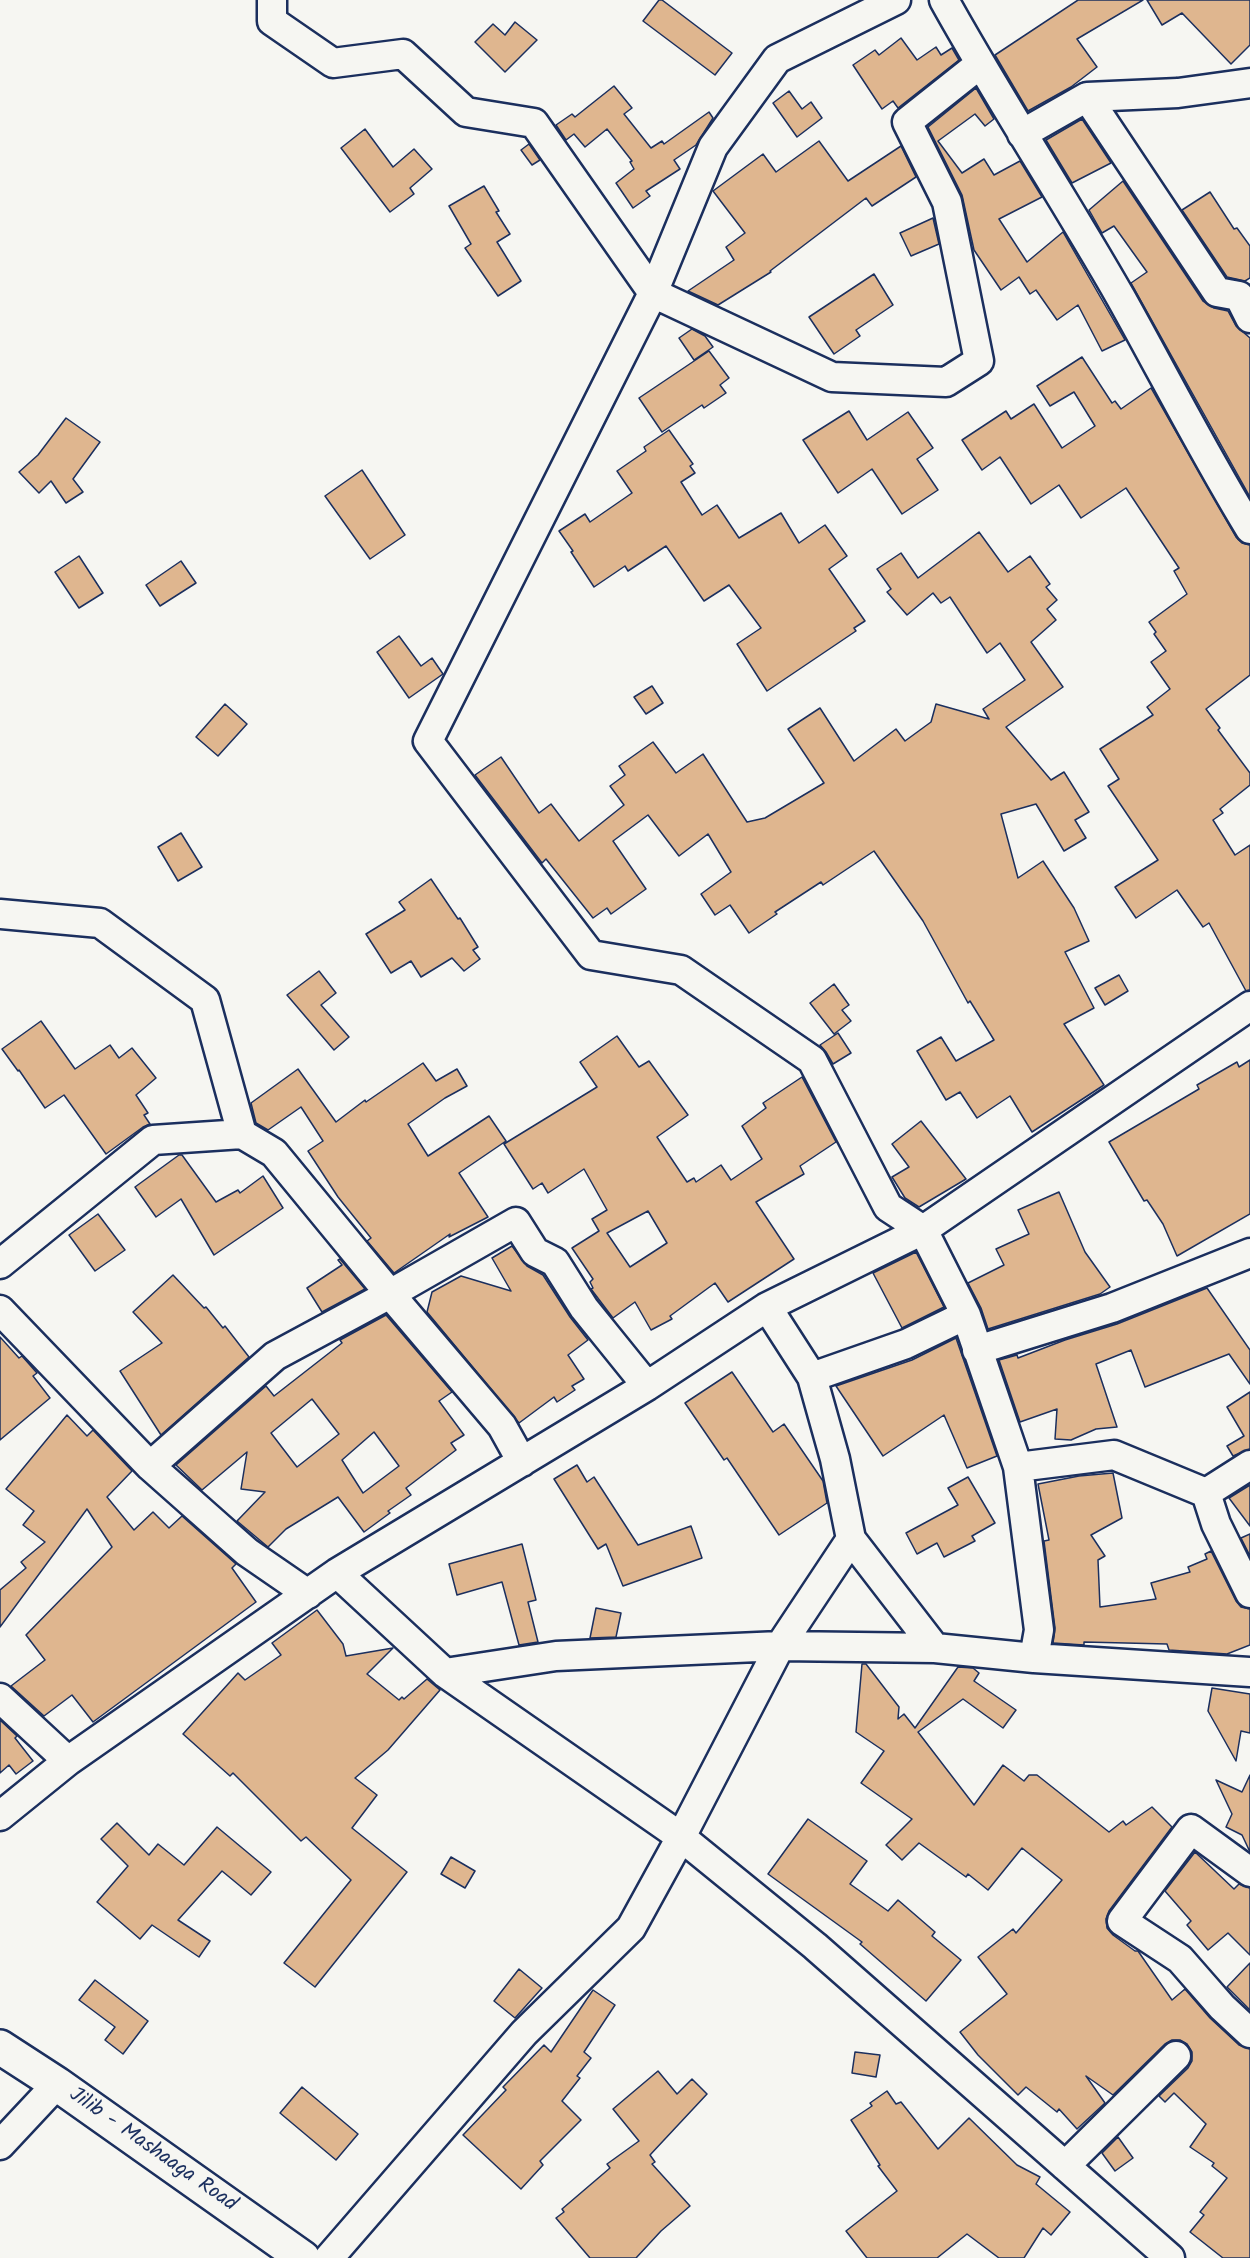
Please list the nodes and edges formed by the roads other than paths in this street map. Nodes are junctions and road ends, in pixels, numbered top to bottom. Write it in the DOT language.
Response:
graph roads {
  1 [pos="272,0"];
  2 [pos="896,0"];
  3 [pos="944,0"];
  4 [pos="980,64"];
  5 [pos="1250,83"];
  6 [pos="1087,97"];
  7 [pos="1022,134"];
  8 [pos="653,293"];
  9 [pos="1250,318"];
  10 [pos="1250,529"];
  11 [pos="0,914"];
  12 [pos="1250,1005"];
  13 [pos="242,1134"];
  14 [pos="923,1230"];
  15 [pos="1250,1253"];
  16 [pos="0,1264"];
  17 [pos="390,1294"];
  18 [pos="767,1307"];
  19 [pos="0,1310"];
  20 [pos="966,1315"];
  21 [pos="976,1350"];
  22 [pos="812,1377"];
  23 [pos="647,1386"];
  24 [pos="522,1462"];
  25 [pos="1250,1465"];
  26 [pos="150,1466"];
  27 [pos="1017,1467"];
  28 [pos="1206,1493"];
  29 [pos="851,1539"];
  30 [pos="337,1573"];
  31 [pos="1250,1593"];
  32 [pos="308,1594"];
  33 [pos="780,1646"];
  34 [pos="935,1648"];
  35 [pos="1034,1658"];
  36 [pos="1250,1672"];
  37 [pos="446,1673"];
  38 [pos="0,1698"];
  39 [pos="68,1761"];
  40 [pos="0,1816"];
  41 [pos="681,1837"];
  42 [pos="1250,1872"];
  43 [pos="1250,2033"];
  44 [pos="0,2047"];
  45 [pos="1176,2056"];
  46 [pos="57,2084"];
  47 [pos="0,2145"];
  48 [pos="1065,2166"];
  49 [pos="303,2258"];
  50 [pos="329,2258"];
  51 [pos="1170,2258"];
  1 -- 8 [label="street"];
  2 -- 8 [label="street"];
  3 -- 4 [label="street"];
  4 -- 7 [label="street"];
  4 -- 8 [label="street"];
  5 -- 6 [label="street"];
  6 -- 7 [label="street"];
  6 -- 9 [label="street"];
  7 -- 10 [label="street"];
  8 -- 14 [label="street"];
  11 -- 13 [label="street"];
  12 -- 14 [label="street"];
  13 -- 16 [label="street"];
  13 -- 17 [label="street"];
  14 -- 18 [label="street"];
  14 -- 20 [label="street"];
  15 -- 21 [label="street"];
  17 -- 23 [label="street"];
  17 -- 24 [label="street"];
  17 -- 26 [label="street"];
  18 -- 22 [label="street"];
  18 -- 23 [label="street"];
  19 -- 26 [label="street"];
  20 -- 21 [label="street"];
  20 -- 22 [label="street"];
  21 -- 27 [label="street"];
  22 -- 29 [label="street"];
  23 -- 24 [label="street"];
  24 -- 30 [label="street"];
  25 -- 28 [label="street"];
  26 -- 32 [label="street"];
  27 -- 28 [label="street"];
  27 -- 35 [label="street"];
  28 -- 31 [label="street"];
  29 -- 33 [label="street"];
  29 -- 34 [label="street"];
  30 -- 32 [label="street"];
  30 -- 37 [label="street"];
  32 -- 39 [label="street"];
  33 -- 34 [label="street"];
  33 -- 37 [label="street"];
  33 -- 41 [label="street"];
  34 -- 35 [label="street"];
  35 -- 36 [label="street"];
  37 -- 41 [label="street"];
  38 -- 39 [label="street"];
  39 -- 40 [label="street"];
  41 -- 48 [label="street"];
  41 -- 50 [label="street"];
  42 -- 43 [label="street"];
  44 -- 46 [label="main road, Jilib - Mashaaga Road"];
  45 -- 48 [label="street"];
  46 -- 47 [label="street"];
  46 -- 49 [label="main road, Jilib - Mashaaga Road"];
  48 -- 51 [label="street"];
}
